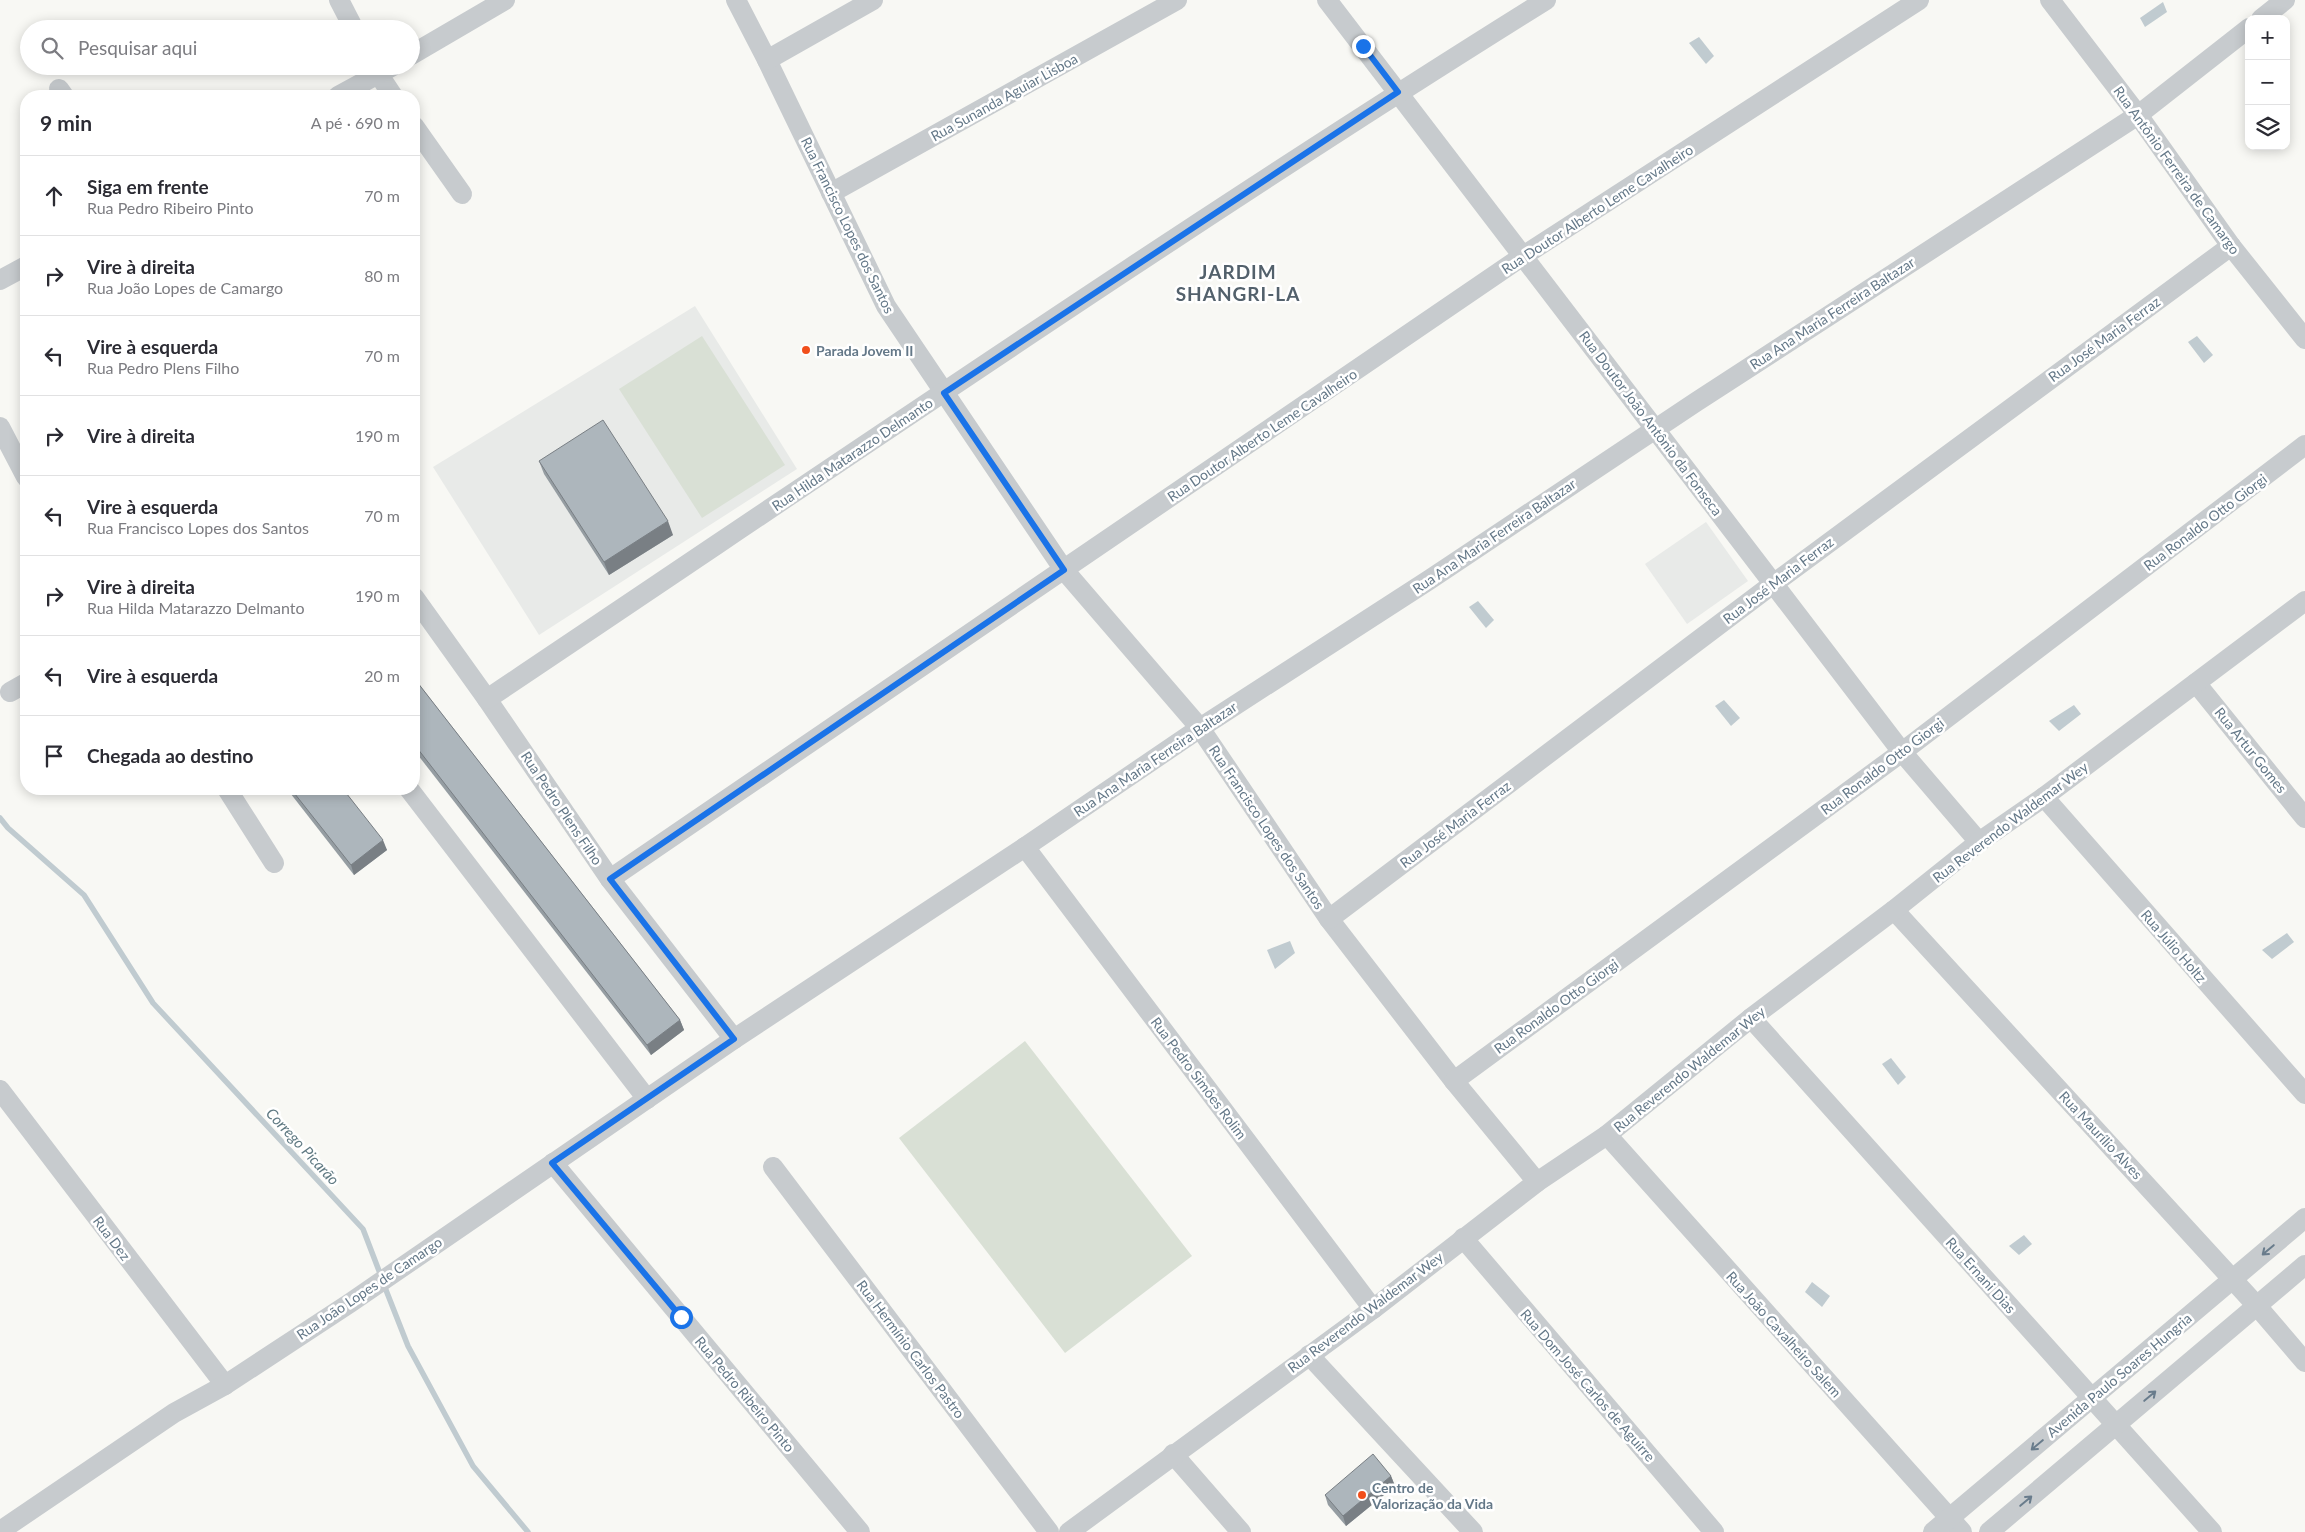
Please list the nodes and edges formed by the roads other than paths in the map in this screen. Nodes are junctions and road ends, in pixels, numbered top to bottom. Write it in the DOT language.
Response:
graph roads {
  1 [pos="339,0"];
  2 [pos="505,0"];
  3 [pos="736,0"];
  4 [pos="873,0"];
  5 [pos="1178,0"];
  6 [pos="1327,0"];
  7 [pos="1546,0"];
  8 [pos="1919,0"];
  9 [pos="2050,0"];
  10 [pos="2285,0"];
  11 [pos="2266,15"];
  12 [pos="349,20"];
  13 [pos="2245,31"];
  14 [pos="420,50"];
  15 [pos="767,60"];
  16 [pos="371,75"];
  17 [pos="384,75"];
  18 [pos="348,90"];
  19 [pos="390,90"];
  20 [pos="1398,92"];
  21 [pos="2138,115"];
  22 [pos="420,134"];
  23 [pos="831,193"];
  24 [pos="462,194"];
  25 [pos="2231,246"];
  26 [pos="1523,256"];
  27 [pos="20,269"];
  28 [pos="0,280"];
  29 [pos="2305,339"];
  30 [pos="944,393"];
  31 [pos="0,427"];
  32 [pos="1655,429"];
  33 [pos="2305,445"];
  34 [pos="20,465"];
  35 [pos="1064,570"];
  36 [pos="1773,584"];
  37 [pos="2305,601"];
  38 [pos="420,605"];
  39 [pos="2196,683"];
  40 [pos="487,699"];
  41 [pos="1200,728"];
  42 [pos="1902,752"];
  43 [pos="231,795"];
  44 [pos="413,795"];
  45 [pos="2044,797"];
  46 [pos="2305,818"];
  47 [pos="1979,842"];
  48 [pos="1025,847"];
  49 [pos="274,863"];
  50 [pos="610,879"];
  51 [pos="1894,910"];
  52 [pos="1329,919"];
  53 [pos="1751,1018"];
  54 [pos="734,1039"];
  55 [pos="1454,1081"];
  56 [pos="0,1090"];
  57 [pos="2305,1094"];
  58 [pos="647,1099"];
  59 [pos="1607,1135"];
  60 [pos="552,1163"];
  61 [pos="773,1167"];
  62 [pos="1537,1182"];
  63 [pos="2305,1218"];
  64 [pos="1463,1238"];
  65 [pos="2305,1265"];
  66 [pos="2233,1279"];
  67 [pos="2257,1306"];
  68 [pos="1373,1309"];
  69 [pos="1309,1355"];
  70 [pos="2305,1362"];
  71 [pos="225,1386"];
  72 [pos="2092,1398"];
  73 [pos="2116,1425"];
  74 [pos="1173,1454"];
  75 [pos="1955,1525"];
  76 [pos="0,1531"];
  77 [pos="860,1532"];
  78 [pos="1050,1532"];
  79 [pos="1069,1532"];
  80 [pos="1241,1532"];
  81 [pos="1473,1532"];
  82 [pos="1714,1532"];
  83 [pos="1933,1532"];
  84 [pos="1989,1532"];
  85 [pos="2212,1532"];
  1 -- 12 [label="street"];
  2 -- 14 [label="street"];
  3 -- 15 [label="street, Rua Francisco Lopes dos Santos"];
  4 -- 15 [label="street"];
  5 -- 23 [label="street, Rua Sunanda Aguiar Lisboa"];
  6 -- 20 [label="street, Rua Doutor João Antônio da Fonseca"];
  7 -- 20 [label="street, Rua Hilda Matarazzo Delmanto"];
  8 -- 26 [label="street, Rua Doutor Alberto Leme Cavalheiro"];
  9 -- 21 [label="street, Rua Antônio Ferreira de Camargo"];
  10 -- 11 [label="street"];
  13 -- 21 [label="street, Rua Ana Maria Ferreira Baltazar"];
  15 -- 23 [label="street, Rua Francisco Lopes dos Santos"];
  16 -- 18 [label="street"];
  17 -- 19 [label="street"];
  20 -- 26 [label="street, Rua Doutor João Antônio da Fonseca"];
  20 -- 30 [label="street, Rua Hilda Matarazzo Delmanto"];
  21 -- 25 [label="street, Rua Antônio Ferreira de Camargo"];
  21 -- 32 [label="street, Rua Ana Maria Ferreira Baltazar"];
  22 -- 24 [label="street"];
  23 -- 30 [label="street, Rua Francisco Lopes dos Santos"];
  25 -- 29 [label="street, Rua Antônio Ferreira de Camargo"];
  25 -- 36 [label="street, Rua José Maria Ferraz"];
  26 -- 32 [label="street, Rua Doutor João Antônio da Fonseca"];
  26 -- 35 [label="street, Rua Doutor Alberto Leme Cavalheiro"];
  27 -- 28 [label="street"];
  30 -- 35 [label="street, Rua Francisco Lopes dos Santos"];
  30 -- 40 [label="street, Rua Hilda Matarazzo Delmanto"];
  31 -- 34 [label="street"];
  32 -- 36 [label="street, Rua Doutor João Antônio da Fonseca"];
  32 -- 41 [label="street, Rua Ana Maria Ferreira Baltazar"];
  33 -- 42 [label="street, Rua Ronaldo Otto Giorgi"];
  35 -- 41 [label="street, Rua Francisco Lopes dos Santos"];
  35 -- 50 [label="street, Rua Doutor Alberto Leme Cavalheiro"];
  36 -- 42 [label="street, Rua Doutor João Antônio da Fonseca"];
  36 -- 52 [label="street, Rua José Maria Ferraz"];
  37 -- 39 [label="street, Rua Reverendo Waldemar Wey"];
  38 -- 40 [label="street, Rua Pedro Plens Filho"];
  39 -- 45 [label="street, Rua Reverendo Waldemar Wey"];
  39 -- 46 [label="street, Rua Artur Gomes"];
  40 -- 50 [label="street, Rua Pedro Plens Filho"];
  41 -- 48 [label="street, Rua Ana Maria Ferreira Baltazar"];
  41 -- 52 [label="street, Rua Francisco Lopes dos Santos"];
  42 -- 47 [label="street, Rua Doutor João Antônio da Fonseca"];
  42 -- 55 [label="street, Rua Ronaldo Otto Giorgi"];
  43 -- 49 [label="street"];
  44 -- 58 [label="street"];
  45 -- 47 [label="street, Rua Reverendo Waldemar Wey"];
  45 -- 57 [label="street, Rua Júlio Holtz"];
  47 -- 51 [label="street, Rua Reverendo Waldemar Wey"];
  48 -- 54 [label="street, Rua Ana Maria Ferreira Baltazar"];
  48 -- 68 [label="street, Rua Pedro Simões Rolim"];
  50 -- 54 [label="street, Rua Pedro Plens Filho"];
  51 -- 53 [label="street, Rua Reverendo Waldemar Wey"];
  51 -- 66 [label="street, Rua Maurílio Alves"];
  52 -- 55 [label="street, Rua Francisco Lopes dos Santos"];
  53 -- 59 [label="street, Rua Reverendo Waldemar Wey"];
  53 -- 72 [label="street, Rua Ernani Dias"];
  54 -- 58 [label="street, Rua João Lopes de Camargo"];
  55 -- 62 [label="street, Rua Francisco Lopes dos Santos"];
  56 -- 71 [label="street, Rua Dez"];
  58 -- 60 [label="street, Rua João Lopes de Camargo"];
  59 -- 62 [label="street, Rua Reverendo Waldemar Wey"];
  59 -- 75 [label="street, Rua João Cavalheiro Salem"];
  60 -- 71 [label="street, Rua João Lopes de Camargo"];
  60 -- 77 [label="street, Rua Pedro Ribeiro Pinto"];
  61 -- 78 [label="street, Rua Hermínio Carlos Pastro"];
  62 -- 64 [label="street, Rua Reverendo Waldemar Wey"];
  63 -- 66 [label="street, Avenida Paulo Soares Hungria, one-way"];
  64 -- 68 [label="street, Rua Reverendo Waldemar Wey"];
  64 -- 82 [label="street, Rua Dom José Carlos de Aguirre"];
  65 -- 67 [label="street"];
  66 -- 67 [label="street, Rua Maurílio Alves"];
  66 -- 72 [label="street, Avenida Paulo Soares Hungria"];
  67 -- 70 [label="street, Rua Maurílio Alves"];
  73 -- 67 [label="street, one-way"];
  68 -- 69 [label="street, Rua Reverendo Waldemar Wey"];
  69 -- 74 [label="street, Rua Reverendo Waldemar Wey"];
  69 -- 81 [label="street"];
  71 -- 76 [label="street, Rua João Lopes de Camargo"];
  72 -- 73 [label="street, Rua Ernani Dias"];
  72 -- 75 [label="street, Avenida Paulo Soares Hungria, one-way"];
  84 -- 73 [label="street, one-way"];
  73 -- 85 [label="street, Rua Ernani Dias"];
  74 -- 79 [label="street, Rua Reverendo Waldemar Wey"];
  74 -- 80 [label="street"];
  75 -- 83 [label="street, Avenida Paulo Soares Hungria"];
}
